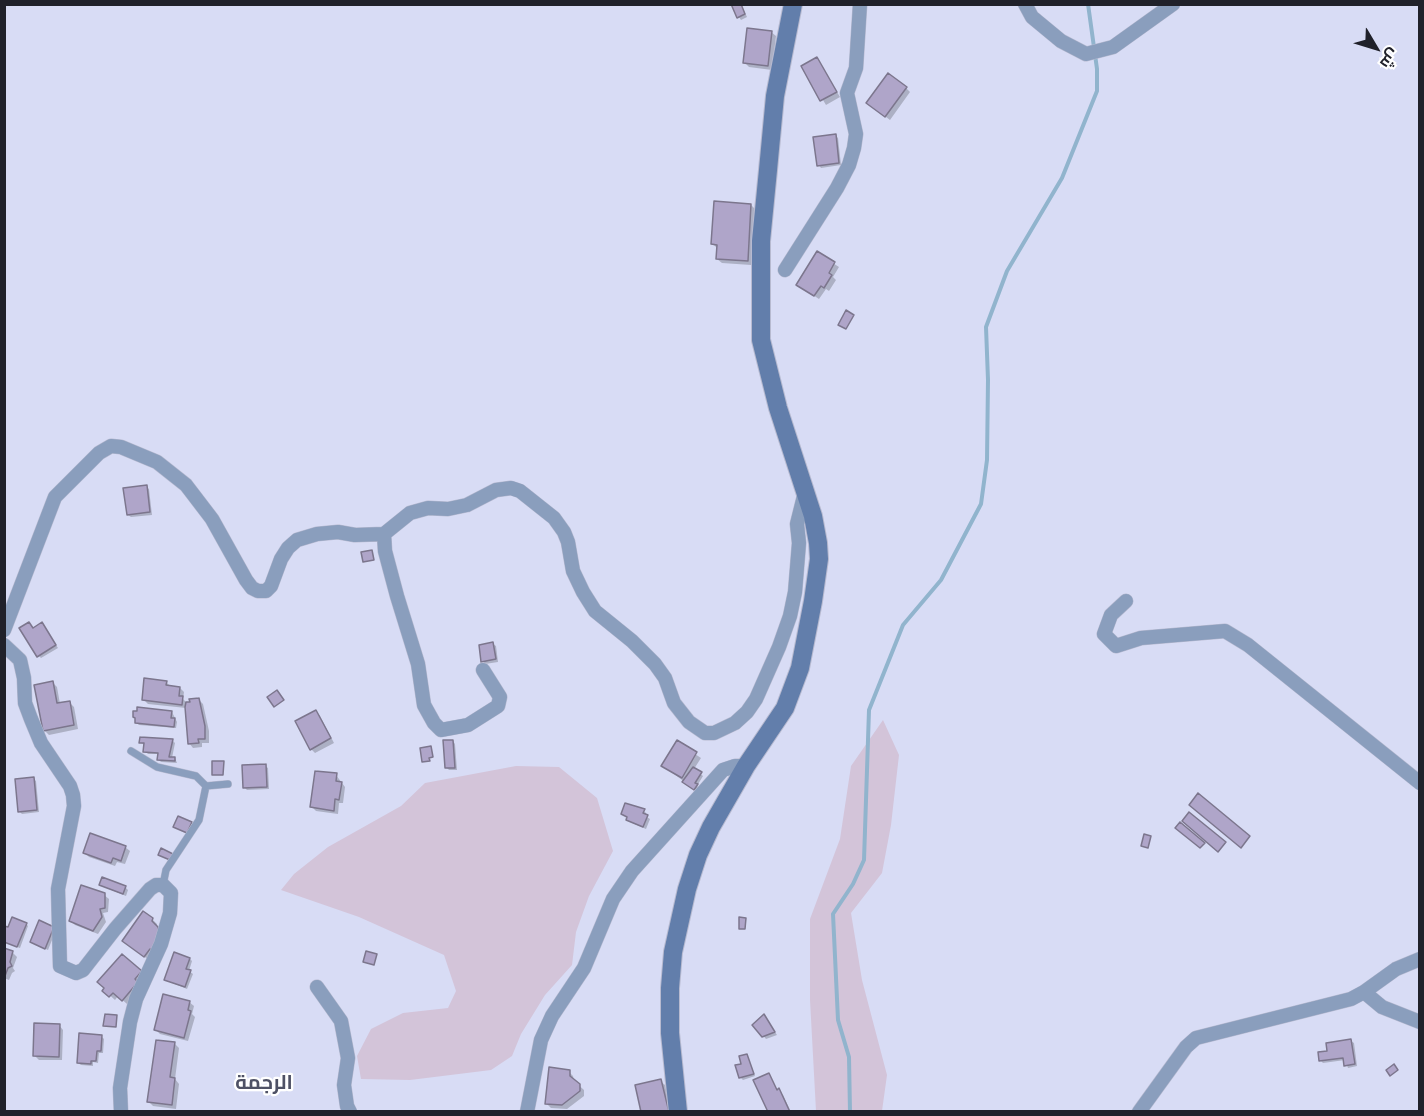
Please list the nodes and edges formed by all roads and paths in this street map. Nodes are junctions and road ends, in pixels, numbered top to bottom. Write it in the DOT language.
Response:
graph roads {
  1 [pos="793,4"];
  2 [pos="860,4"];
  3 [pos="1025,4"];
  4 [pos="1173,4"];
  5 [pos="785,270"];
  6 [pos="805,492"];
  7 [pos="384,534"];
  8 [pos="1126,601"];
  9 [pos="4,630"];
  10 [pos="4,645"];
  11 [pos="483,670"];
  12 [pos="132,751"];
  13 [pos="746,766"];
  14 [pos="1419,783"];
  15 [pos="228,784"];
  16 [pos="206,786"];
  17 [pos="163,885"];
  18 [pos="1419,959"];
  19 [pos="317,987"];
  20 [pos="1364,992"];
  21 [pos="1419,1022"];
  22 [pos="121,1112"];
  23 [pos="350,1112"];
  24 [pos="527,1112"];
  25 [pos="678,1112"];
  26 [pos="1139,1112"];
  1 -- 6 [label="main road"];
  2 -- 5 [label="street"];
  3 -- 4 [label="street"];
  6 -- 7 [label="street"];
  6 -- 13 [label="main road"];
  7 -- 9 [label="street"];
  7 -- 11 [label="street"];
  8 -- 14 [label="street"];
  10 -- 17 [label="street"];
  12 -- 16 [label="lane"];
  13 -- 24 [label="street"];
  13 -- 25 [label="main road"];
  15 -- 16 [label="lane"];
  16 -- 17 [label="lane"];
  17 -- 22 [label="street"];
  18 -- 20 [label="street"];
  19 -- 23 [label="street"];
  20 -- 21 [label="street"];
  20 -- 26 [label="street"];
}
